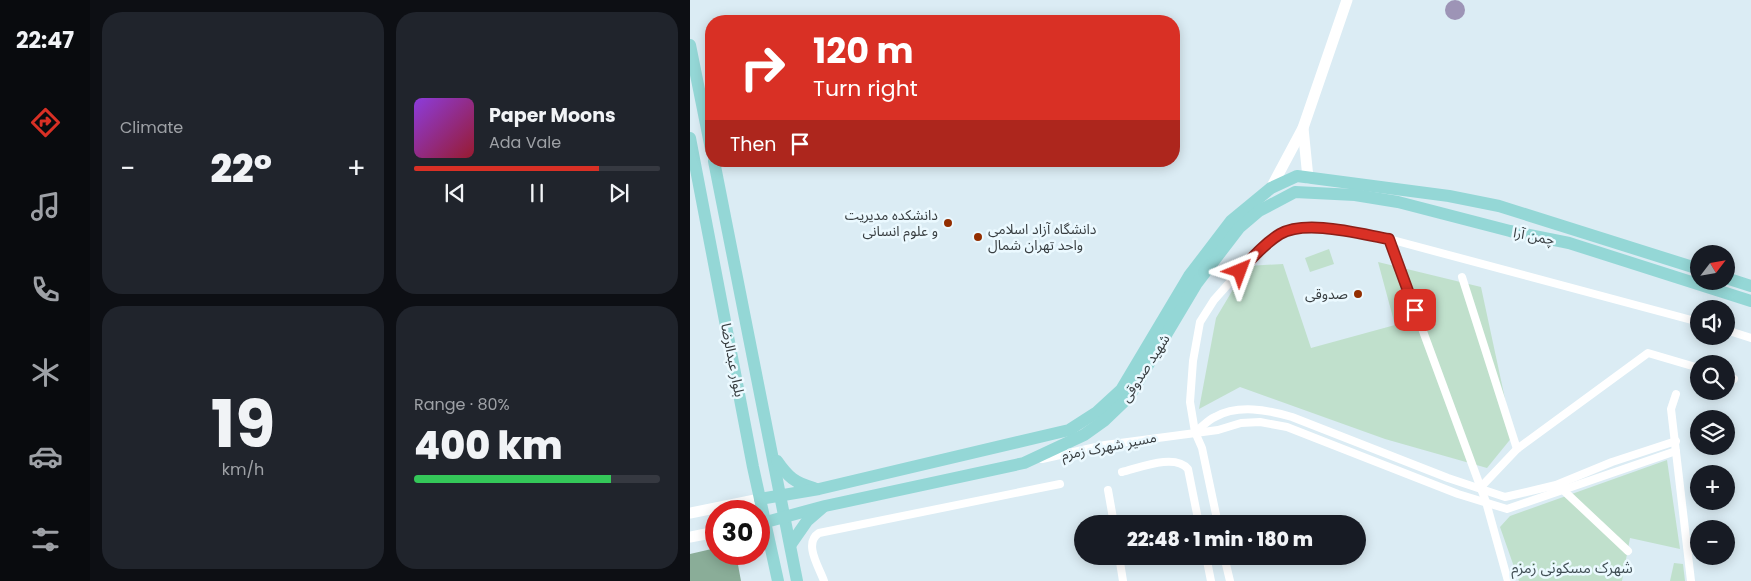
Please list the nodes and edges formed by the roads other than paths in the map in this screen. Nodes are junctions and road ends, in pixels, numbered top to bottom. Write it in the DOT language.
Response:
graph roads {
  1 [pos="1347,0"];
  2 [pos="690,45"];
  3 [pos="705,119"];
  4 [pos="1303,128"];
  5 [pos="690,138"];
  6 [pos="715,167"];
  7 [pos="1308,178"];
  8 [pos="1271,188"];
  9 [pos="1312,192"];
  10 [pos="1482,202"];
  11 [pos="1525,213"];
  12 [pos="1475,223"];
  13 [pos="1520,234"];
  14 [pos="1389,239"];
  15 [pos="1690,266"];
  16 [pos="1462,277"];
  17 [pos="1735,281"];
  18 [pos="1751,286"];
  19 [pos="1751,301"];
  20 [pos="1690,320"];
  21 [pos="1735,333"];
  22 [pos="1751,338"];
  23 [pos="1690,365"];
  24 [pos="1676,394"];
  25 [pos="1195,432"];
  26 [pos="1084,435"];
  27 [pos="1676,441"];
  28 [pos="1517,449"];
  29 [pos="1086,450"];
  30 [pos="1676,451"];
  31 [pos="774,457"];
  32 [pos="1612,462"];
  33 [pos="1024,463"];
  34 [pos="1122,472"];
  35 [pos="1613,472"];
  36 [pos="1060,484"];
  37 [pos="1556,485"];
  38 [pos="1480,488"];
  39 [pos="819,489"];
  40 [pos="1108,490"];
  41 [pos="1566,491"];
  42 [pos="781,496"];
  43 [pos="760,498"];
  44 [pos="1486,502"];
  45 [pos="825,506"];
  46 [pos="690,512"];
  47 [pos="1112,515"];
  48 [pos="1197,515"];
  49 [pos="1216,515"];
  50 [pos="785,516"];
  51 [pos="770,521"];
  52 [pos="705,534"];
  53 [pos="690,537"];
  54 [pos="791,544"];
  55 [pos="1628,551"];
  56 [pos="770,552"];
  57 [pos="1120,565"];
  58 [pos="1208,565"];
  59 [pos="1226,565"];
  60 [pos="778,581"];
  61 [pos="798,581"];
  62 [pos="824,581"];
  63 [pos="1123,581"];
  64 [pos="1211,581"];
  65 [pos="1230,581"];
  66 [pos="1508,581"];
  67 [pos="1691,581"];
  1 -- 4 [label="main road"];
  2 -- 3 [label="main road"];
  4 -- 7 [label="main road"];
  4 -- 8 [label="main road"];
  5 -- 43 [label="main road, بلوار عبدالرضا"];
  6 -- 31 [label="main road, بلوار عبدالرضا"];
  7 -- 8 [label="main road, شهید صدوقی"];
  7 -- 10 [label="main road, چمن آرا"];
  8 -- 39 [label="main road, شهید صدوقی"];
  9 -- 12 [label="main road, چمن آرا"];
  9 -- 26 [label="main road, شهید صدوقی"];
  10 -- 11 [label="main road, چمن آرا"];
  10 -- 12 [label="main road"];
  11 -- 13 [label="main road"];
  11 -- 15 [label="main road, چمن آرا"];
  12 -- 13 [label="main road, چمن آرا"];
  13 -- 19 [label="main road, چمن آرا"];
  14 -- 20 [label="street"];
  14 -- 25 [label="street"];
  14 -- 38 [label="street"];
  16 -- 28 [label="street"];
  17 -- 18 [label="main road"];
  21 -- 22 [label="street"];
  23 -- 28 [label="street"];
  24 -- 27 [label="street"];
  25 -- 29 [label="street, مسیر شهرک زمزم"];
  25 -- 38 [label="street"];
  25 -- 44 [label="street, مسیر شهرک زمزم"];
  25 -- 49 [label="street"];
  26 -- 29 [label="street"];
  26 -- 33 [label="main road, شهید صدوقی"];
  27 -- 30 [label="street"];
  27 -- 32 [label="street"];
  28 -- 38 [label="street"];
  29 -- 33 [label="street, مسیر شهرک زمزم"];
  30 -- 35 [label="street, مسیر شهرک زمزم"];
  30 -- 67 [label="street"];
  31 -- 39 [label="main road"];
  31 -- 42 [label="main road, بلوار عبدالرضا"];
  32 -- 35 [label="street"];
  32 -- 37 [label="street"];
  33 -- 45 [label="main road, شهید صدوقی"];
  34 -- 48 [label="street"];
  35 -- 41 [label="street, مسیر شهرک زمزم"];
  36 -- 62 [label="street"];
  37 -- 38 [label="street"];
  37 -- 41 [label="street"];
  38 -- 44 [label="street"];
  39 -- 42 [label="main road, شهید صدوقی"];
  40 -- 47 [label="street"];
  41 -- 44 [label="street, مسیر شهرک زمزم"];
  41 -- 55 [label="street"];
  42 -- 43 [label="main road, شهید صدوقی"];
  42 -- 50 [label="main road, بلوار عبدالرضا"];
  43 -- 46 [label="main road"];
  44 -- 66 [label="street"];
  45 -- 50 [label="main road, شهید صدوقی"];
  45 -- 54 [label="main road"];
  50 -- 51 [label="main road, شهید صدوقی"];
  50 -- 54 [label="main road, بلوار عبدالرضا"];
  52 -- 53 [label="main road"];
  54 -- 61 [label="main road, بلوار عبدالرضا"];
  56 -- 60 [label="main road, بلوار عبدالرضا"];
  57 -- 63 [label="street"];
  58 -- 64 [label="street"];
  59 -- 65 [label="street"];
}
